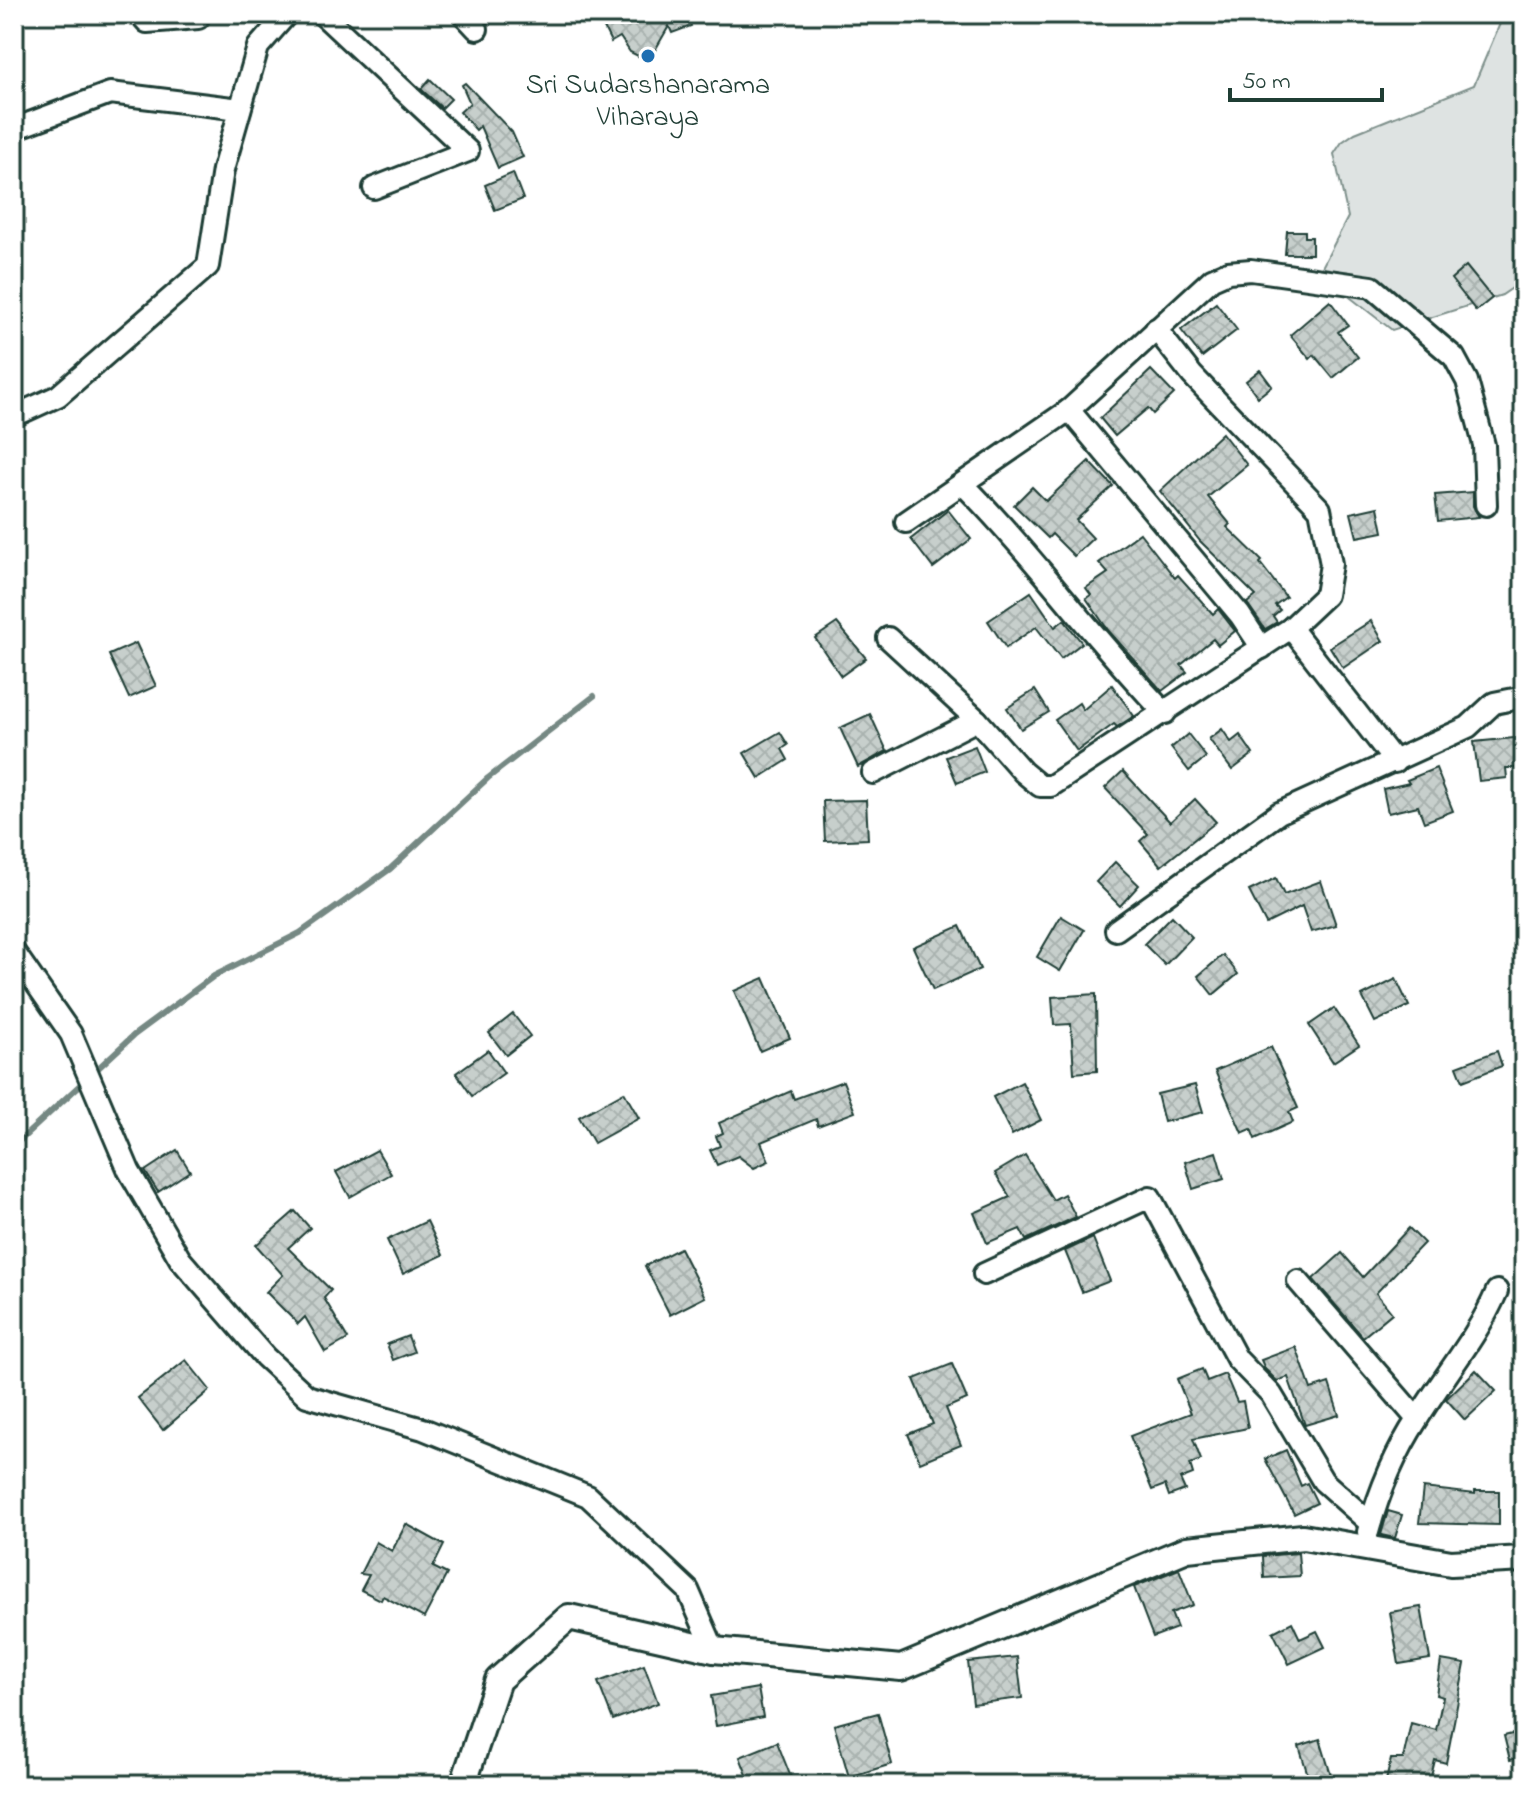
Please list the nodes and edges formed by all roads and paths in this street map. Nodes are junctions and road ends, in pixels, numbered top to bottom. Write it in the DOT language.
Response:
graph roads {
  1 [pos="140,14"];
  2 [pos="200,14"];
  3 [pos="322,14"];
  4 [pos="284,15"];
  5 [pos="240,109"];
  6 [pos="14,129"];
  7 [pos="374,188"];
  8 [pos="1156,329"];
  9 [pos="1069,410"];
  10 [pos="14,416"];
  11 [pos="963,484"];
  12 [pos="1486,505"];
  13 [pos="906,522"];
  14 [pos="1291,628"];
  15 [pos="888,638"];
  16 [pos="1262,648"];
  17 [pos="1524,697"];
  18 [pos="1165,713"];
  19 [pos="977,720"];
  20 [pos="1395,762"];
  21 [pos="873,773"];
  22 [pos="1116,930"];
  23 [pos="14,952"];
  24 [pos="984,1274"];
  25 [pos="1298,1281"];
  26 [pos="1497,1291"];
  27 [pos="1417,1419"];
  28 [pos="1370,1523"];
  29 [pos="1364,1547"];
  30 [pos="1524,1559"];
  31 [pos="714,1650"];
  32 [pos="463,1785"];
  1 -- 2 [label="street"];
  3 -- 7 [label="street"];
  4 -- 5 [label="street"];
  5 -- 6 [label="street"];
  5 -- 10 [label="street"];
  8 -- 9 [label="street"];
  8 -- 12 [label="street"];
  8 -- 14 [label="street"];
  9 -- 11 [label="street"];
  9 -- 16 [label="street"];
  11 -- 13 [label="street"];
  11 -- 18 [label="street"];
  14 -- 16 [label="street"];
  14 -- 20 [label="street"];
  15 -- 19 [label="street"];
  16 -- 18 [label="street"];
  17 -- 20 [label="street"];
  18 -- 19 [label="street"];
  19 -- 21 [label="street"];
  20 -- 22 [label="street"];
  23 -- 31 [label="street"];
  24 -- 28 [label="street"];
  25 -- 27 [label="street"];
  26 -- 27 [label="street"];
  27 -- 28 [label="street"];
  28 -- 29 [label="street"];
  29 -- 30 [label="street"];
  29 -- 31 [label="street"];
  31 -- 32 [label="street"];
}
